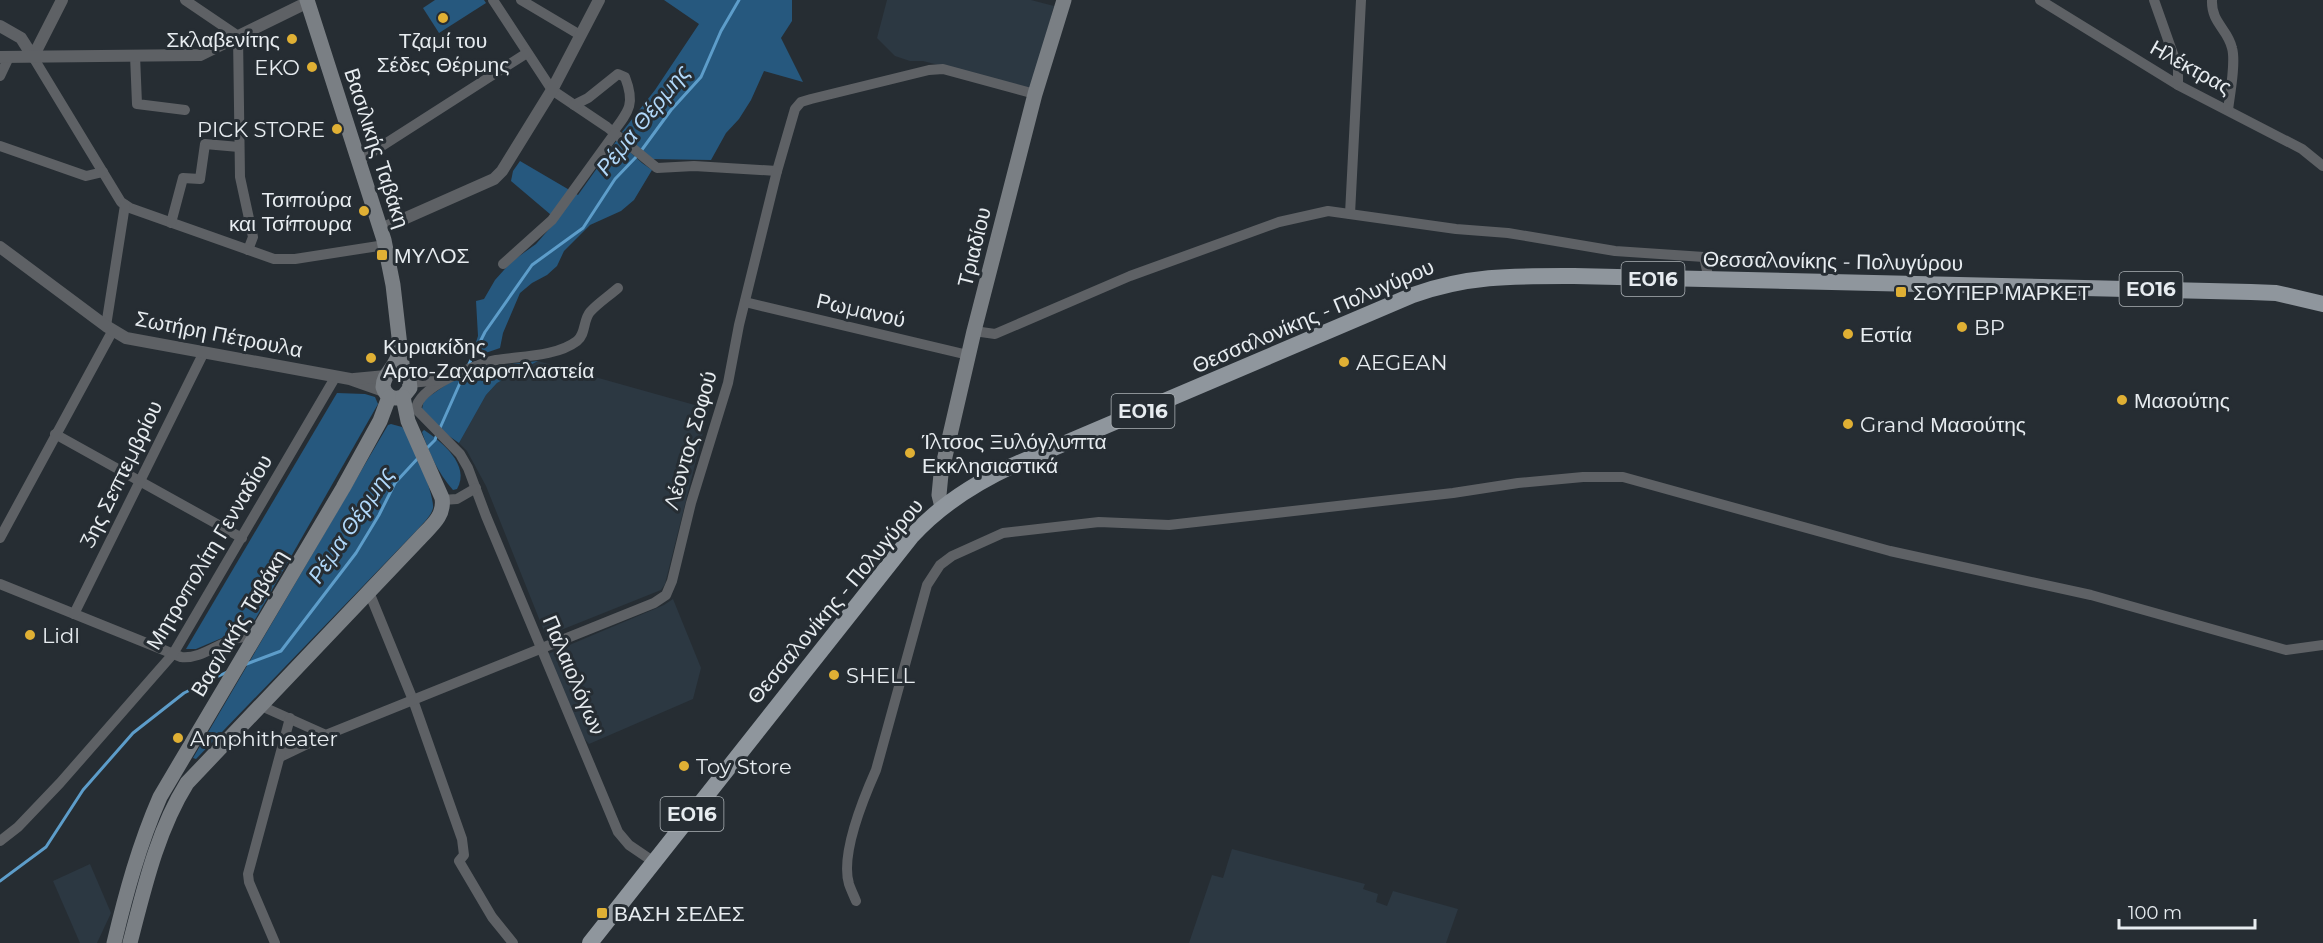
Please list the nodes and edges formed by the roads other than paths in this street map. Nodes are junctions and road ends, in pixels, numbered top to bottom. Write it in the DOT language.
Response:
graph roads {
  1 [pos="62,0"];
  2 [pos="185,0"];
  3 [pos="494,0"];
  4 [pos="521,0"];
  5 [pos="599,0"];
  6 [pos="1064,0"];
  7 [pos="1361,0"];
  8 [pos="2040,0"];
  9 [pos="2154,0"];
  10 [pos="2212,0"];
  11 [pos="308,1"];
  12 [pos="0,26"];
  13 [pos="580,35"];
  14 [pos="238,36"];
  15 [pos="527,53"];
  16 [pos="135,55"];
  17 [pos="4,57"];
  18 [pos="33,57"];
  19 [pos="0,76"];
  20 [pos="2178,85"];
  21 [pos="552,90"];
  22 [pos="1035,94"];
  23 [pos="574,105"];
  24 [pos="185,110"];
  25 [pos="2228,110"];
  26 [pos="614,132"];
  27 [pos="0,146"];
  28 [pos="239,147"];
  29 [pos="360,160"];
  30 [pos="2323,166"];
  31 [pos="777,171"];
  32 [pos="103,172"];
  33 [pos="125,206"];
  34 [pos="1350,214"];
  35 [pos="171,223"];
  36 [pos="381,229"];
  37 [pos="385,245"];
  38 [pos="0,247"];
  39 [pos="248,250"];
  40 [pos="503,264"];
  41 [pos="1710,280"];
  42 [pos="618,288"];
  43 [pos="745,302"];
  44 [pos="2323,304"];
  45 [pos="109,328"];
  46 [pos="974,331"];
  47 [pos="204,352"];
  48 [pos="968,355"];
  49 [pos="336,376"];
  50 [pos="447,380"];
  51 [pos="395,384"];
  52 [pos="55,434"];
  53 [pos="140,481"];
  54 [pos="476,488"];
  55 [pos="443,500"];
  56 [pos="942,507"];
  57 [pos="0,538"];
  58 [pos="242,538"];
  59 [pos="0,584"];
  60 [pos="369,592"];
  61 [pos="74,614"];
  62 [pos="252,644"];
  63 [pos="2323,645"];
  64 [pos="541,649"];
  65 [pos="173,654"];
  66 [pos="413,700"];
  67 [pos="259,705"];
  68 [pos="290,718"];
  69 [pos="326,735"];
  70 [pos="280,757"];
  71 [pos="162,813"];
  72 [pos="0,841"];
  73 [pos="654,862"];
  74 [pos="856,901"];
  75 [pos="114,943"];
  76 [pos="130,943"];
  77 [pos="275,943"];
  78 [pos="513,943"];
  79 [pos="590,943"];
  1 -- 18 [label="street"];
  2 -- 14 [label="street"];
  3 -- 15 [label="street"];
  4 -- 13 [label="street"];
  5 -- 13 [label="street"];
  6 -- 22 [label="main road, Τριαδίου"];
  7 -- 34 [label="street"];
  8 -- 20 [label="street, Ηλέκτρας"];
  9 -- 20 [label="street"];
  10 -- 25 [label="street"];
  11 -- 14 [label="street"];
  11 -- 29 [label="main road, Βασιλικής Ταβάκη"];
  12 -- 18 [label="street"];
  13 -- 21 [label="street"];
  14 -- 16 [label="street"];
  14 -- 28 [label="street"];
  15 -- 21 [label="street"];
  15 -- 29 [label="street"];
  16 -- 18 [label="street"];
  16 -- 24 [label="street"];
  17 -- 18 [label="street"];
  17 -- 19 [label="street"];
  18 -- 32 [label="street"];
  20 -- 25 [label="street, Ηλέκτρας"];
  21 -- 23 [label="street"];
  21 -- 36 [label="street"];
  22 -- 31 [label="street, Λέοντος Σοφού"];
  22 -- 46 [label="main road, Τριαδίου"];
  23 -- 26 [label="street"];
  23 -- 26 [label="street"];
  25 -- 30 [label="street, Ηλέκτρας"];
  26 -- 31 [label="street"];
  26 -- 40 [label="street"];
  27 -- 32 [label="street"];
  28 -- 35 [label="street"];
  28 -- 39 [label="street"];
  29 -- 36 [label="main road, Βασιλικής Ταβάκη"];
  31 -- 43 [label="street, Λέοντος Σοφού"];
  32 -- 33 [label="street"];
  33 -- 35 [label="street"];
  33 -- 45 [label="street"];
  34 -- 41 [label="street"];
  34 -- 46 [label="street"];
  35 -- 39 [label="street"];
  36 -- 37 [label="main road, Βασιλικής Ταβάκη"];
  37 -- 39 [label="street"];
  37 -- 51 [label="main road, Βασιλικής Ταβάκη"];
  38 -- 45 [label="street, Σωτήρη Πέτρουλα"];
  41 -- 44 [label="main road, Θεσσαλονίκης - Πολυγύρου / ΕΟ16"];
  41 -- 56 [label="main road, Θεσσαλονίκης - Πολυγύρου / ΕΟ16"];
  42 -- 50 [label="street"];
  43 -- 48 [label="street, Ρωμανού"];
  43 -- 64 [label="street, Λέοντος Σοφού"];
  45 -- 47 [label="street, Σωτήρη Πέτρουλα"];
  45 -- 52 [label="street"];
  46 -- 48 [label="main road, Τριαδίου"];
  47 -- 49 [label="street, Σωτήρη Πέτρουλα"];
  47 -- 53 [label="street, 3ης Σεπτεμβρίου"];
  48 -- 56 [label="main road, Τριαδίου"];
  49 -- 51 [label="street, Σωτήρη Πέτρουλα"];
  49 -- 58 [label="street, Μητροπολίτη Γενναδίου"];
  50 -- 51 [label="street"];
  50 -- 54 [label="street, Παλαιολόγων"];
  51 -- 55 [label="main road, Βασιλικής Ταβάκη"];
  51 -- 62 [label="main road, Βασιλικής Ταβάκη"];
  52 -- 53 [label="street"];
  52 -- 57 [label="street"];
  53 -- 58 [label="street"];
  53 -- 61 [label="street, 3ης Σεπτεμβρίου"];
  54 -- 55 [label="street"];
  54 -- 64 [label="street, Παλαιολόγων"];
  55 -- 60 [label="main road, Βασιλικής Ταβάκη"];
  56 -- 73 [label="main road, Θεσσαλονίκης - Πολυγύρου / ΕΟ16"];
  58 -- 65 [label="street, Μητροπολίτη Γενναδίου"];
  59 -- 61 [label="street"];
  60 -- 66 [label="street"];
  60 -- 67 [label="main road, Βασιλικής Ταβάκη"];
  61 -- 65 [label="street"];
  62 -- 65 [label="street"];
  62 -- 71 [label="main road, Βασιλικής Ταβάκη"];
  63 -- 74 [label="street"];
  64 -- 66 [label="street, Λέοντος Σοφού"];
  64 -- 73 [label="street, Παλαιολόγων"];
  65 -- 72 [label="street, Μητροπολίτη Γενναδίου"];
  66 -- 69 [label="street, Λέοντος Σοφού"];
  66 -- 78 [label="street"];
  67 -- 68 [label="street"];
  67 -- 71 [label="main road, Βασιλικής Ταβάκη"];
  68 -- 69 [label="street"];
  68 -- 70 [label="street"];
  69 -- 70 [label="street, Λέοντος Σοφού"];
  70 -- 77 [label="street"];
  71 -- 75 [label="main road, Βασιλικής Ταβάκη"];
  71 -- 76 [label="main road, Βασιλικής Ταβάκη"];
  73 -- 79 [label="main road, Θεσσαλονίκης - Πολυγύρου / ΕΟ16"];
}
